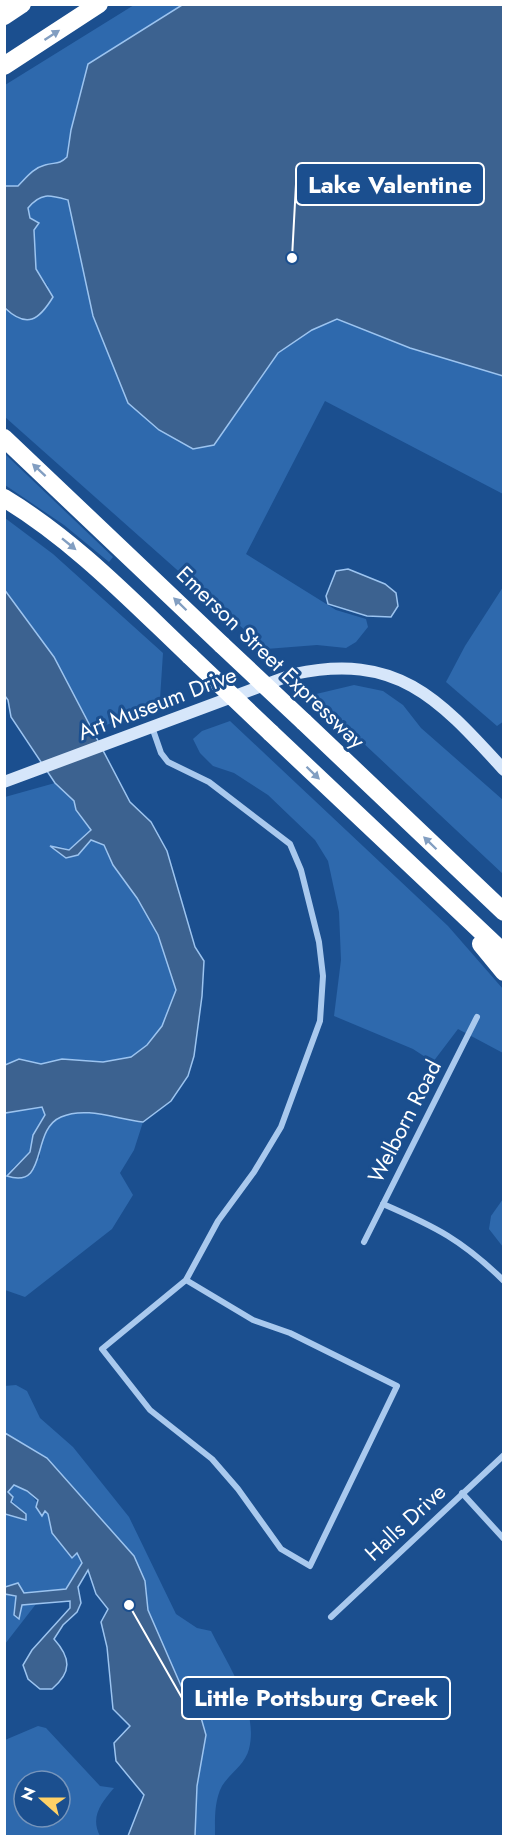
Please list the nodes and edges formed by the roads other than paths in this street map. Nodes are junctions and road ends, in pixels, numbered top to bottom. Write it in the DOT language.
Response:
graph roads {
  1 [pos="22,4"];
  2 [pos="99,4"];
  3 [pos="4,16"];
  4 [pos="4,66"];
  5 [pos="4,438"];
  6 [pos="4,498"];
  7 [pos="152,726"];
  8 [pos="504,770"];
  9 [pos="4,782"];
  10 [pos="457,868"];
  11 [pos="436,890"];
  12 [pos="504,902"];
  13 [pos="504,912"];
  14 [pos="504,953"];
  15 [pos="504,972"];
  16 [pos="477,1017"];
  17 [pos="383,1204"];
  18 [pos="364,1242"];
  19 [pos="186,1280"];
  20 [pos="504,1281"];
  21 [pos="504,1455"];
  22 [pos="462,1493"];
  23 [pos="504,1539"];
  24 [pos="331,1617"];
  1 -- 3 [label="highway"];
  4 -- 2 [label="highway, one-way"];
  10 -- 5 [label="highway, Emerson Street Expressway, one-way, bridge"];
  6 -- 11 [label="highway, one-way, bridge"];
  7 -- 8 [label="street, Art Museum Drive"];
  7 -- 9 [label="street, Art Museum Drive"];
  7 -- 19 [label="street"];
  10 -- 12 [label="highway"];
  10 -- 13 [label="highway, Emerson Street Expressway"];
  11 -- 14 [label="highway"];
  11 -- 15 [label="highway"];
  16 -- 17 [label="street, Welborn Road"];
  17 -- 18 [label="street, Welborn Road"];
  17 -- 20 [label="street"];
  19 -- 19 [label="street"];
  21 -- 22 [label="street, Halls Drive"];
  22 -- 23 [label="street"];
  22 -- 24 [label="street, Halls Drive"];
}
